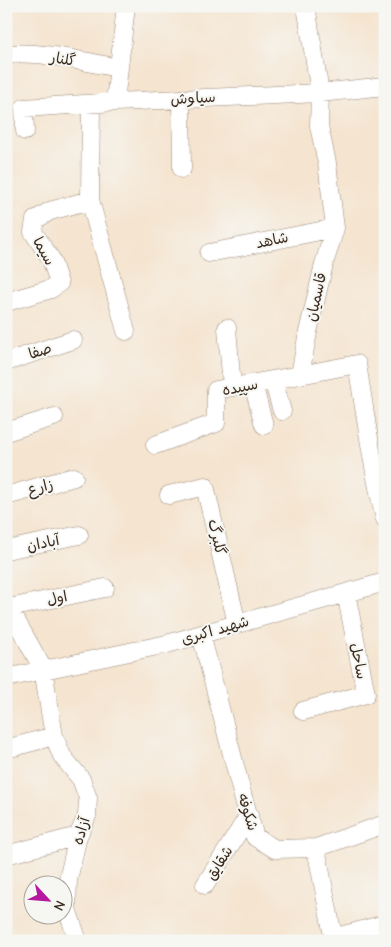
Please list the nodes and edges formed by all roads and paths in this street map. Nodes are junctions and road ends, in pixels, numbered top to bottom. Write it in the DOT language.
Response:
graph roads {
  1 [pos="126,6"];
  2 [pos="306,6"];
  3 [pos="6,55"];
  4 [pos="120,68"];
  5 [pos="385,86"];
  6 [pos="320,93"];
  7 [pos="181,99"];
  8 [pos="115,102"];
  9 [pos="91,104"];
  10 [pos="25,131"];
  11 [pos="182,169"];
  12 [pos="90,200"];
  13 [pos="335,228"];
  14 [pos="210,253"];
  15 [pos="6,302"];
  16 [pos="227,328"];
  17 [pos="126,331"];
  18 [pos="73,340"];
  19 [pos="6,362"];
  20 [pos="300,375"];
  21 [pos="273,380"];
  22 [pos="253,384"];
  23 [pos="232,387"];
  24 [pos="282,411"];
  25 [pos="54,417"];
  26 [pos="264,425"];
  27 [pos="6,432"];
  28 [pos="155,445"];
  29 [pos="74,477"];
  30 [pos="169,495"];
  31 [pos="6,496"];
  32 [pos="385,519"];
  33 [pos="79,535"];
  34 [pos="6,550"];
  35 [pos="385,582"];
  36 [pos="105,588"];
  37 [pos="346,593"];
  38 [pos="8,607"];
  39 [pos="237,624"];
  40 [pos="201,634"];
  41 [pos="43,669"];
  42 [pos="6,678"];
  43 [pos="303,711"];
  44 [pos="54,736"];
  45 [pos="6,749"];
  46 [pos="249,815"];
  47 [pos="385,824"];
  48 [pos="78,836"];
  49 [pos="316,848"];
  50 [pos="6,855"];
  51 [pos="205,886"];
  52 [pos="385,924"];
  53 [pos="72,939"];
  54 [pos="333,939"];
  1 -- 4 [label="street"];
  2 -- 6 [label="street, قاسمیان"];
  3 -- 4 [label="street, گلنار"];
  4 -- 8 [label="street"];
  5 -- 6 [label="street, سیاوش"];
  6 -- 7 [label="street, سیاوش"];
  6 -- 13 [label="street, قاسمیان"];
  7 -- 8 [label="street, سیاوش"];
  7 -- 11 [label="street"];
  8 -- 9 [label="street, سیاوش"];
  9 -- 10 [label="street, سیاوش"];
  9 -- 12 [label="street"];
  12 -- 15 [label="street, سیما"];
  12 -- 17 [label="street"];
  13 -- 14 [label="street, شاهد"];
  13 -- 20 [label="street, قاسمیان"];
  16 -- 23 [label="street"];
  18 -- 19 [label="street, صفا"];
  20 -- 21 [label="street, سپیده"];
  20 -- 32 [label="street"];
  21 -- 22 [label="street, سپیده"];
  21 -- 24 [label="street"];
  22 -- 23 [label="street, سپیده"];
  22 -- 26 [label="street"];
  23 -- 28 [label="street, سپیده"];
  25 -- 27 [label="street"];
  29 -- 31 [label="street, زارع"];
  30 -- 39 [label="street, گلبرگ"];
  33 -- 34 [label="street, آبادان"];
  35 -- 37 [label="street, شهید اکبری"];
  36 -- 38 [label="street, اول"];
  37 -- 39 [label="street, شهید اکبری"];
  37 -- 43 [label="street, ساحل"];
  38 -- 41 [label="street, آزاده"];
  39 -- 40 [label="street, شهید اکبری"];
  40 -- 41 [label="street, شهید اکبری"];
  40 -- 46 [label="street, شکوفه"];
  41 -- 42 [label="street, شهید اکبری"];
  41 -- 44 [label="street, آزاده"];
  44 -- 45 [label="street"];
  44 -- 48 [label="street, آزاده"];
  46 -- 49 [label="street, شکوفه"];
  46 -- 51 [label="street, شقایق"];
  47 -- 49 [label="street, شکوفه"];
  48 -- 50 [label="street"];
  48 -- 53 [label="street, آزاده"];
  49 -- 54 [label="street"];
  52 -- 54 [label="street"];
}
